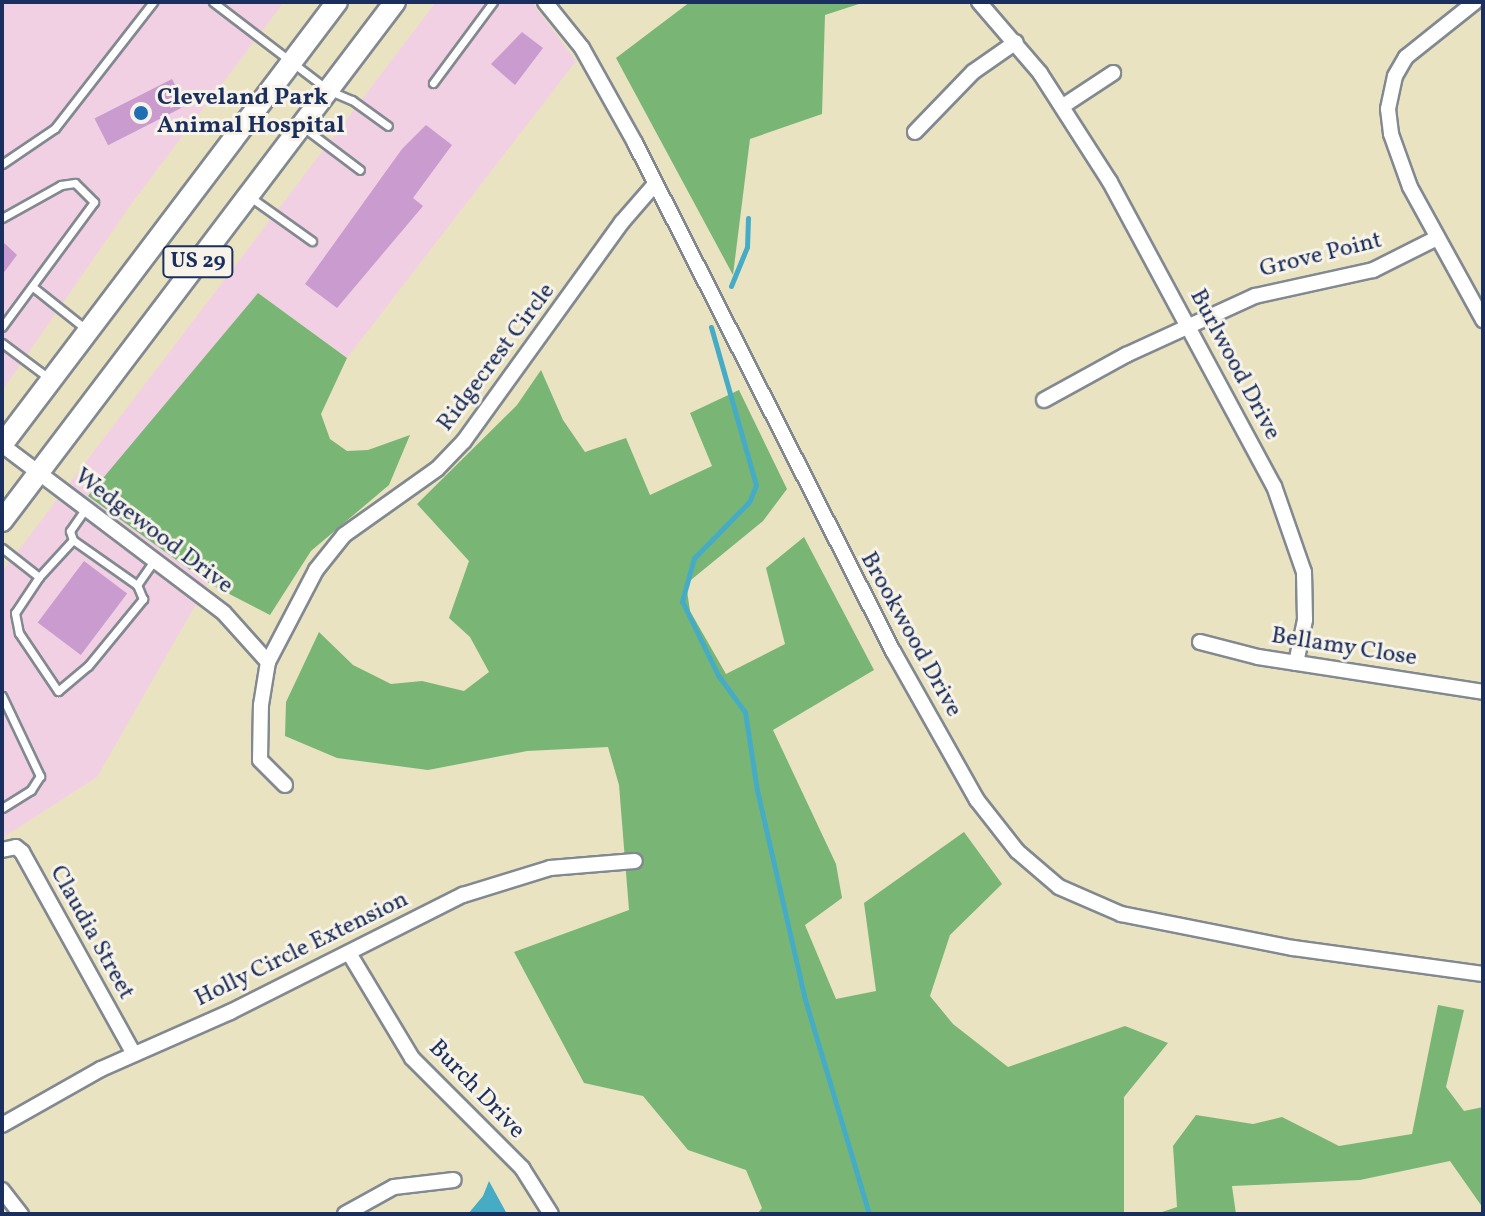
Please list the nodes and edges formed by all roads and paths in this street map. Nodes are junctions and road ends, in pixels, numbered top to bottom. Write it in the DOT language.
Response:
graph roads {
  1 [pos="153,2"];
  2 [pos="213,2"];
  3 [pos="337,2"];
  4 [pos="395,2"];
  5 [pos="493,2"];
  6 [pos="545,2"];
  7 [pos="979,2"];
  8 [pos="1475,2"];
  9 [pos="1016,42"];
  10 [pos="292,62"];
  11 [pos="1113,73"];
  12 [pos="433,83"];
  13 [pos="328,90"];
  14 [pos="1063,106"];
  15 [pos="301,126"];
  16 [pos="388,126"];
  17 [pos="915,132"];
  18 [pos="2,164"];
  19 [pos="360,170"];
  20 [pos="655,184"];
  21 [pos="248,196"];
  22 [pos="2,218"];
  23 [pos="1437,238"];
  24 [pos="312,241"];
  25 [pos="33,287"];
  26 [pos="1483,320"];
  27 [pos="1189,326"];
  28 [pos="2,327"];
  29 [pos="88,331"];
  30 [pos="2,343"];
  31 [pos="51,381"];
  32 [pos="1044,400"];
  33 [pos="2,445"];
  34 [pos="39,473"];
  35 [pos="86,508"];
  36 [pos="2,521"];
  37 [pos="73,540"];
  38 [pos="2,548"];
  39 [pos="155,559"];
  40 [pos="39,577"];
  41 [pos="137,585"];
  42 [pos="1200,642"];
  43 [pos="268,662"];
  44 [pos="1296,663"];
  45 [pos="1483,692"];
  46 [pos="2,696"];
  47 [pos="285,785"];
  48 [pos="2,808"];
  49 [pos="2,850"];
  50 [pos="635,861"];
  51 [pos="349,953"];
  52 [pos="1483,974"];
  53 [pos="134,1054"];
  54 [pos="2,1125"];
  55 [pos="454,1180"];
  56 [pos="2,1190"];
  57 [pos="21,1214"];
  58 [pos="345,1214"];
  59 [pos="551,1214"];
  1 -- 18 [label="lane"];
  2 -- 10 [label="lane"];
  3 -- 10 [label="main road, US 29"];
  4 -- 13 [label="main road, US 29"];
  5 -- 12 [label="lane"];
  6 -- 20 [label="street, Brookwood Drive"];
  7 -- 9 [label="street, Burlwood Drive"];
  8 -- 23 [label="street"];
  9 -- 14 [label="street, Burlwood Drive"];
  9 -- 17 [label="street"];
  10 -- 13 [label="lane"];
  10 -- 29 [label="main road, US 29"];
  11 -- 14 [label="street"];
  13 -- 15 [label="main road, US 29"];
  13 -- 16 [label="lane"];
  14 -- 27 [label="street, Burlwood Drive"];
  15 -- 19 [label="lane"];
  15 -- 21 [label="main road, US 29"];
  20 -- 43 [label="street, Ridgecrest Circle"];
  20 -- 52 [label="street, Brookwood Drive"];
  21 -- 24 [label="lane"];
  21 -- 34 [label="main road, US 29"];
  22 -- 25 [label="lane"];
  23 -- 26 [label="street"];
  23 -- 27 [label="street, Grove Point"];
  25 -- 28 [label="lane"];
  25 -- 29 [label="lane"];
  27 -- 32 [label="street, Grove Point"];
  27 -- 44 [label="street, Burlwood Drive"];
  29 -- 31 [label="main road, US 29"];
  30 -- 31 [label="lane"];
  31 -- 33 [label="main road, US 29"];
  33 -- 34 [label="street, Wedgewood Drive"];
  34 -- 35 [label="street, Wedgewood Drive"];
  34 -- 36 [label="main road, US 29"];
  35 -- 37 [label="lane"];
  35 -- 39 [label="street, Wedgewood Drive"];
  37 -- 40 [label="lane"];
  37 -- 41 [label="lane"];
  38 -- 40 [label="lane"];
  39 -- 41 [label="lane"];
  39 -- 43 [label="street, Wedgewood Drive"];
  40 -- 41 [label="lane"];
  42 -- 44 [label="street, Bellamy Close"];
  43 -- 47 [label="street, Ridgecrest Circle"];
  44 -- 45 [label="street, Bellamy Close"];
  46 -- 48 [label="lane"];
  49 -- 53 [label="street, Claudia Street"];
  50 -- 51 [label="street, Holly Circle Extension"];
  51 -- 53 [label="street, Holly Circle Extension"];
  51 -- 59 [label="street, Burch Drive"];
  53 -- 54 [label="street, Holly Circle Extension"];
  55 -- 58 [label="street"];
  56 -- 57 [label="street"];
}
